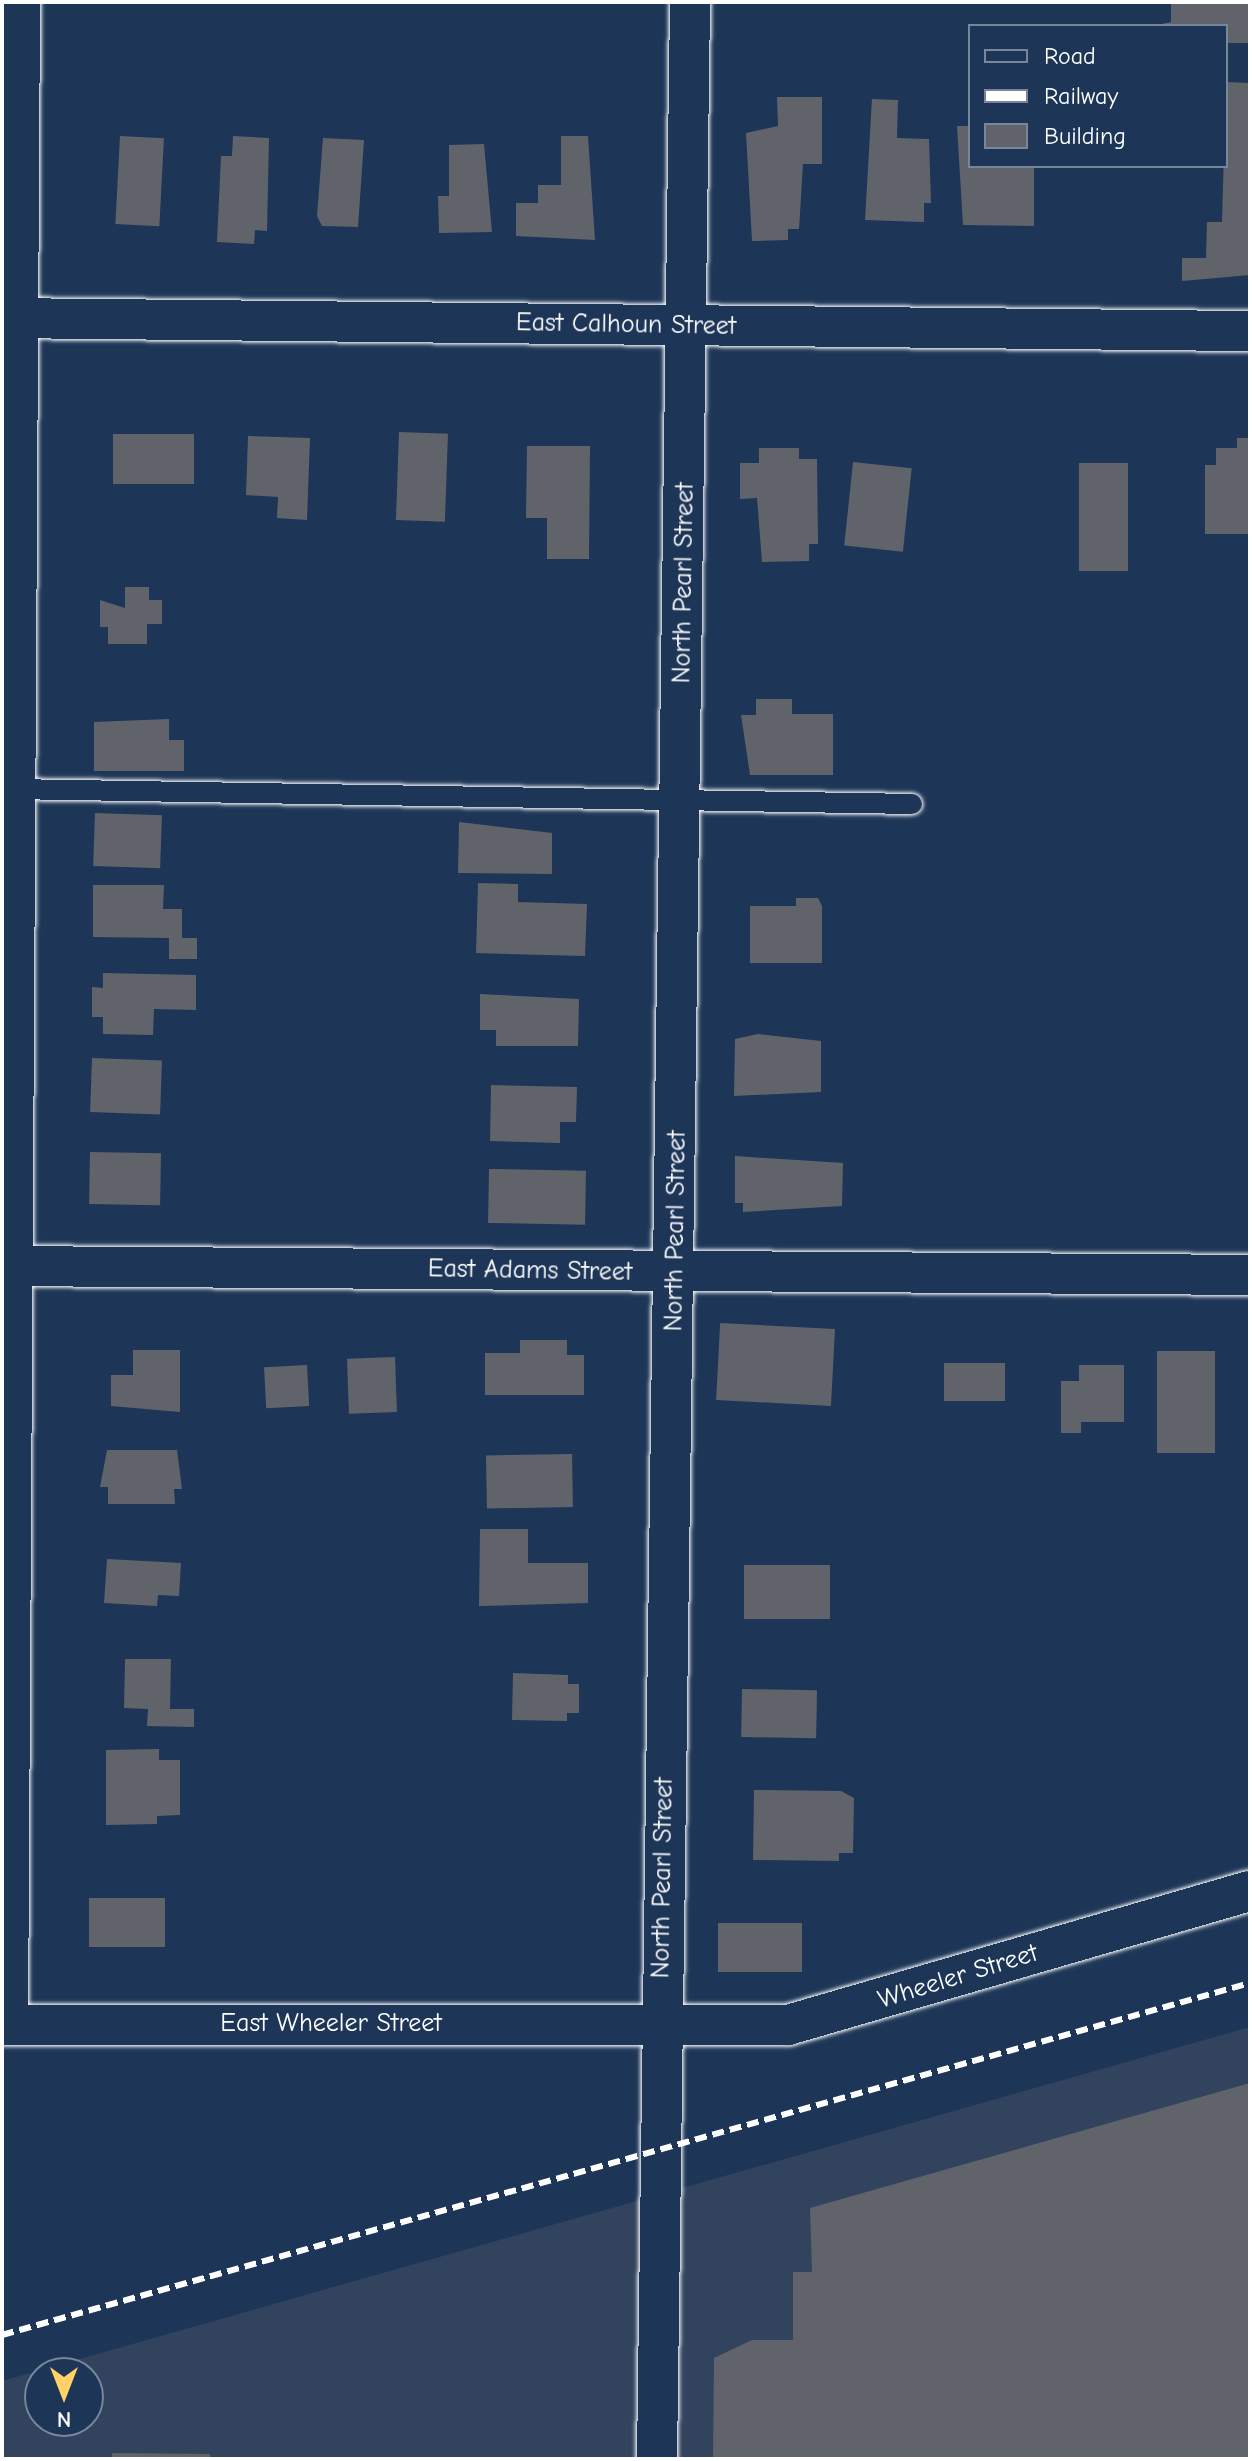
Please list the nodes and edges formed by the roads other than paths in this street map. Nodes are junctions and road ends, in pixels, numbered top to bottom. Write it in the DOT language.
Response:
graph roads {
  1 [pos="20,2"];
  2 [pos="690,2"];
  3 [pos="9,318"];
  4 [pos="687,326"];
  5 [pos="1250,331"];
  6 [pos="7,789"];
  7 [pos="681,802"];
  8 [pos="912,804"];
  9 [pos="5,1266"];
  10 [pos="676,1272"];
  11 [pos="1250,1275"];
  12 [pos="1250,1891"];
  13 [pos="659,2024"];
  14 [pos="5,2025"];
  15 [pos="657,2459"];
  1 -- 3 [label="street"];
  2 -- 4 [label="street, North Pearl Street"];
  3 -- 4 [label="street, East Calhoun Street"];
  3 -- 6 [label="street"];
  4 -- 5 [label="street, East Calhoun Street"];
  4 -- 7 [label="street, North Pearl Street"];
  6 -- 7 [label="lane"];
  6 -- 9 [label="street"];
  7 -- 8 [label="lane"];
  7 -- 10 [label="street, North Pearl Street"];
  9 -- 10 [label="street, East Adams Street"];
  9 -- 14 [label="street"];
  10 -- 11 [label="street, East Adams Street"];
  10 -- 13 [label="street, North Pearl Street"];
  12 -- 13 [label="street, Wheeler Street"];
  13 -- 14 [label="street, East Wheeler Street"];
  13 -- 15 [label="street, North Pearl Street"];
}
